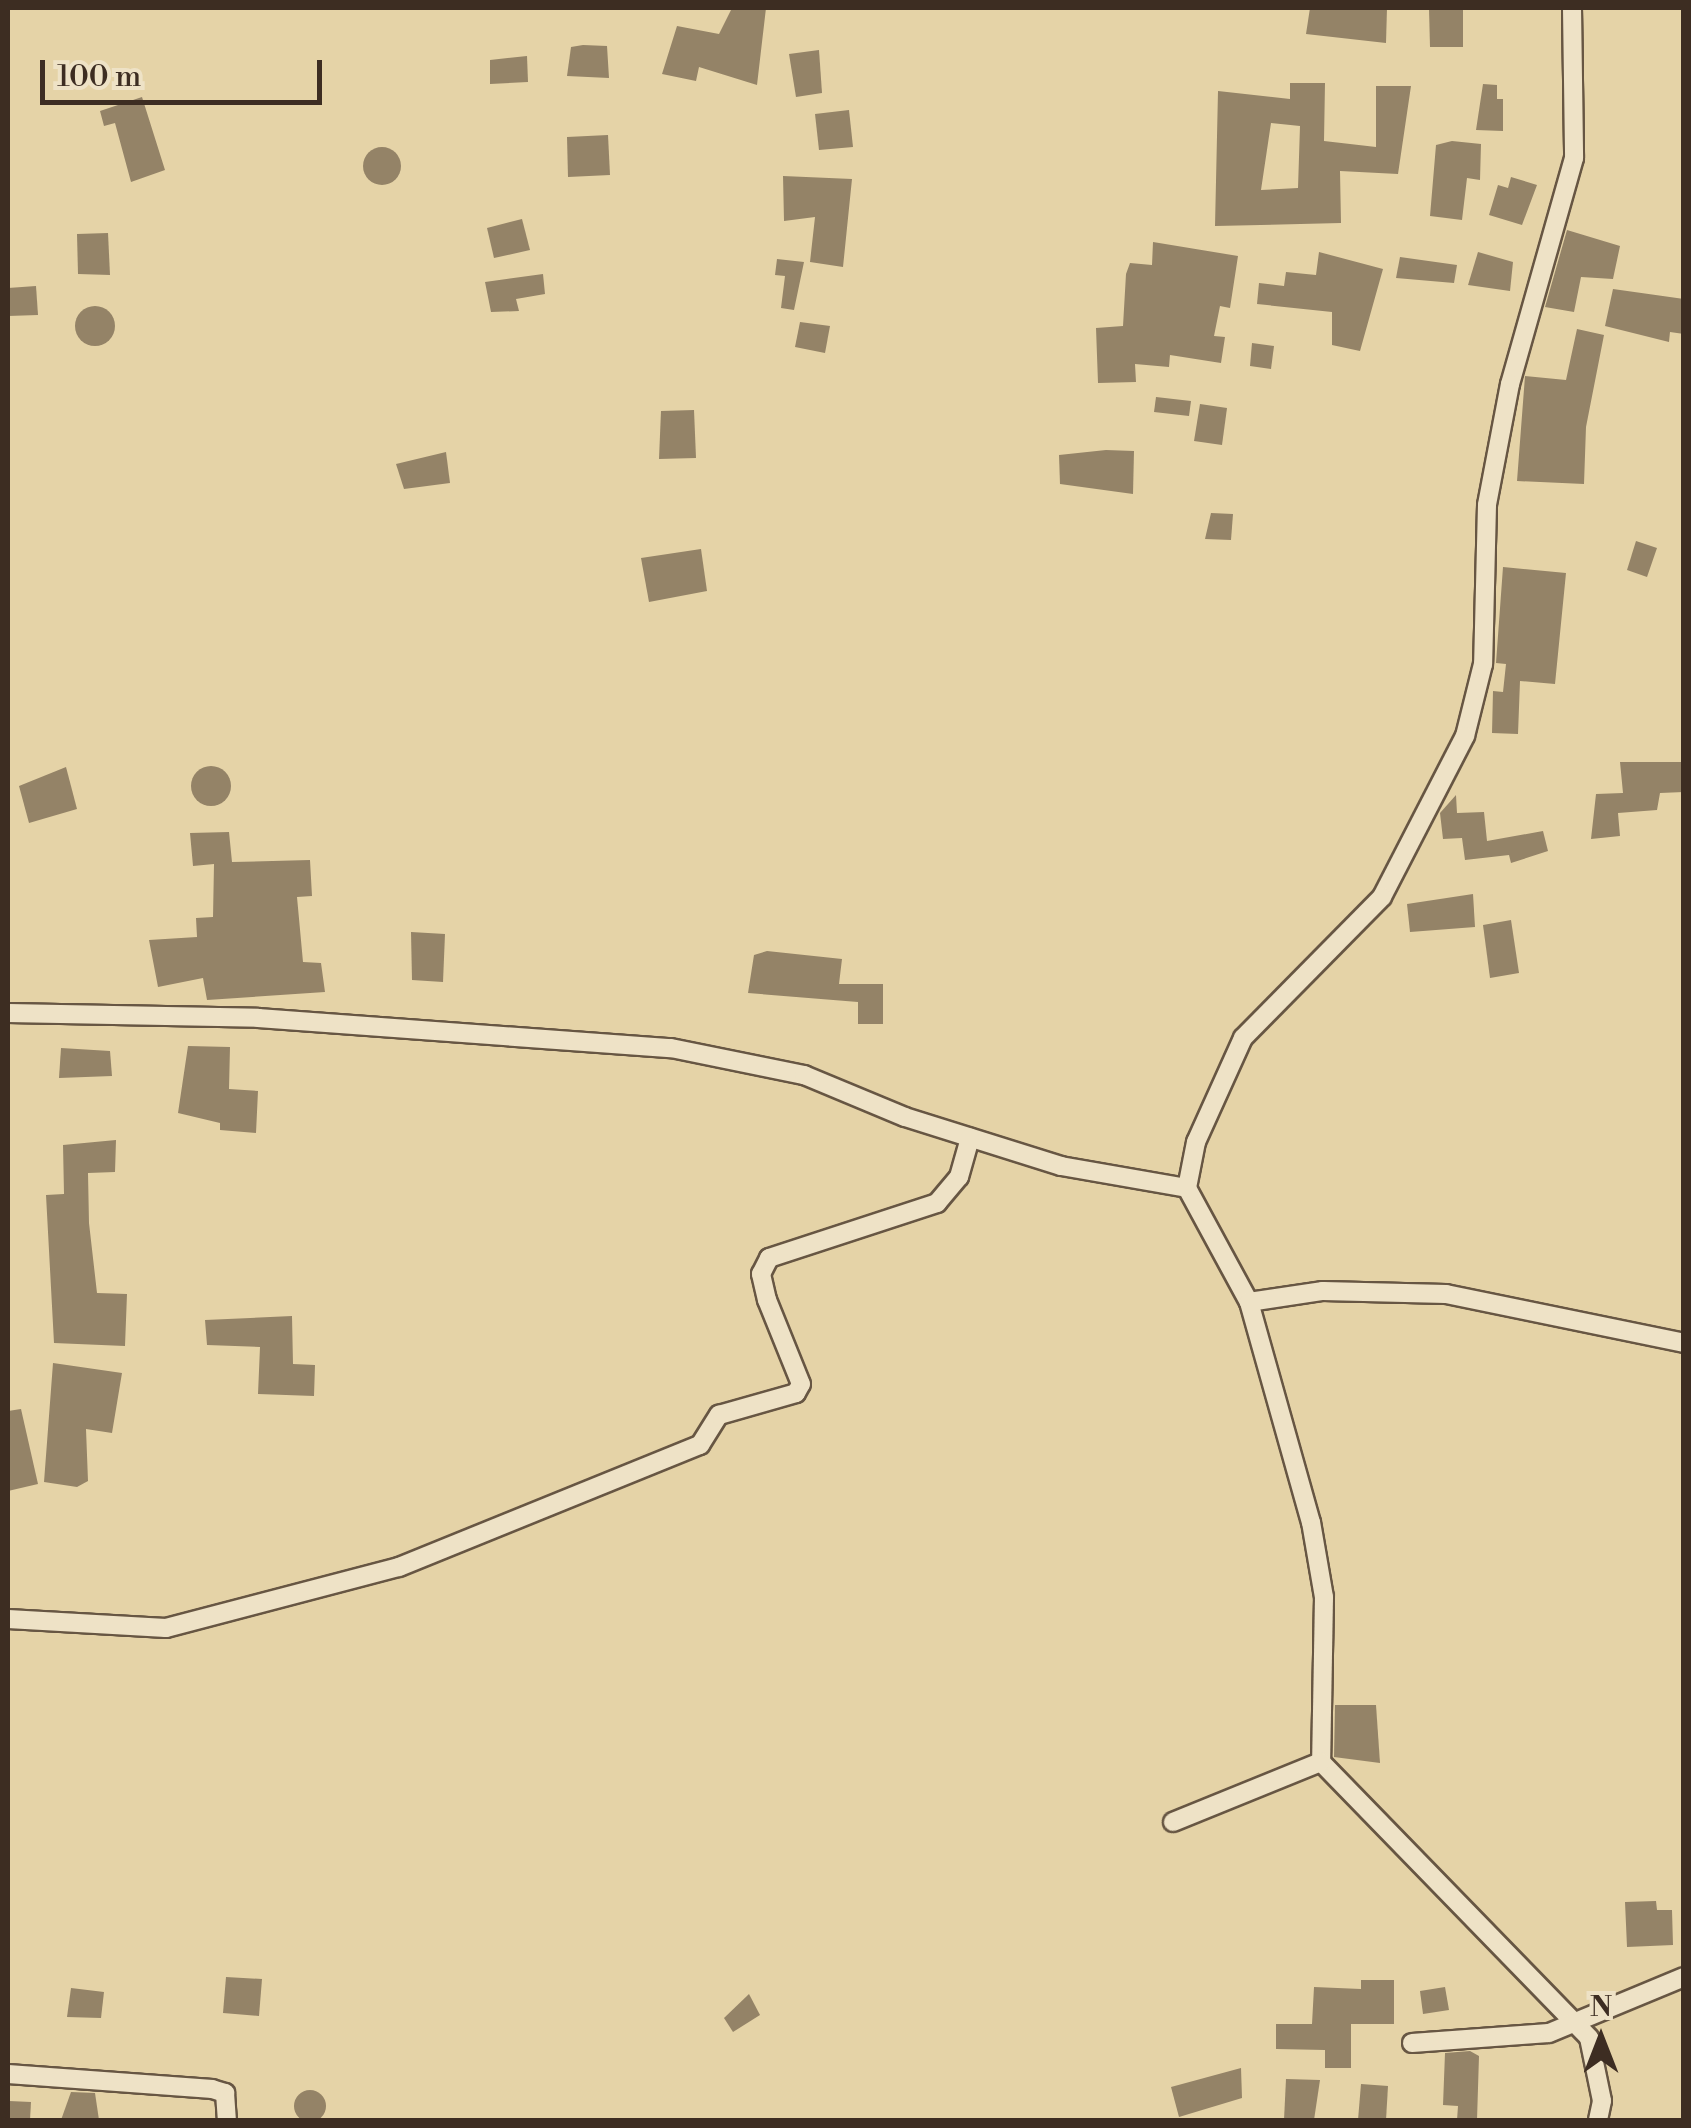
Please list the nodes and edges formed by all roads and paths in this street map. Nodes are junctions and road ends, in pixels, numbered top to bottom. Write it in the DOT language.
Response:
graph roads {
  1 [pos="1572,8"];
  2 [pos="8,1013"];
  3 [pos="970,1138"];
  4 [pos="1187,1188"];
  5 [pos="1249,1302"];
  6 [pos="1684,1343"];
  7 [pos="8,1619"];
  8 [pos="1321,1762"];
  9 [pos="1173,1822"];
  10 [pos="1684,1977"];
  11 [pos="1574,2025"];
  12 [pos="1412,2044"];
  13 [pos="8,2074"];
  14 [pos="226,2120"];
  15 [pos="1598,2120"];
  1 -- 4 [label="street"];
  2 -- 3 [label="street"];
  3 -- 4 [label="street"];
  3 -- 7 [label="street"];
  4 -- 5 [label="street"];
  5 -- 6 [label="street"];
  5 -- 8 [label="street"];
  8 -- 9 [label="street"];
  8 -- 11 [label="street"];
  10 -- 11 [label="street"];
  11 -- 12 [label="street"];
  11 -- 15 [label="street"];
  13 -- 14 [label="street"];
}
